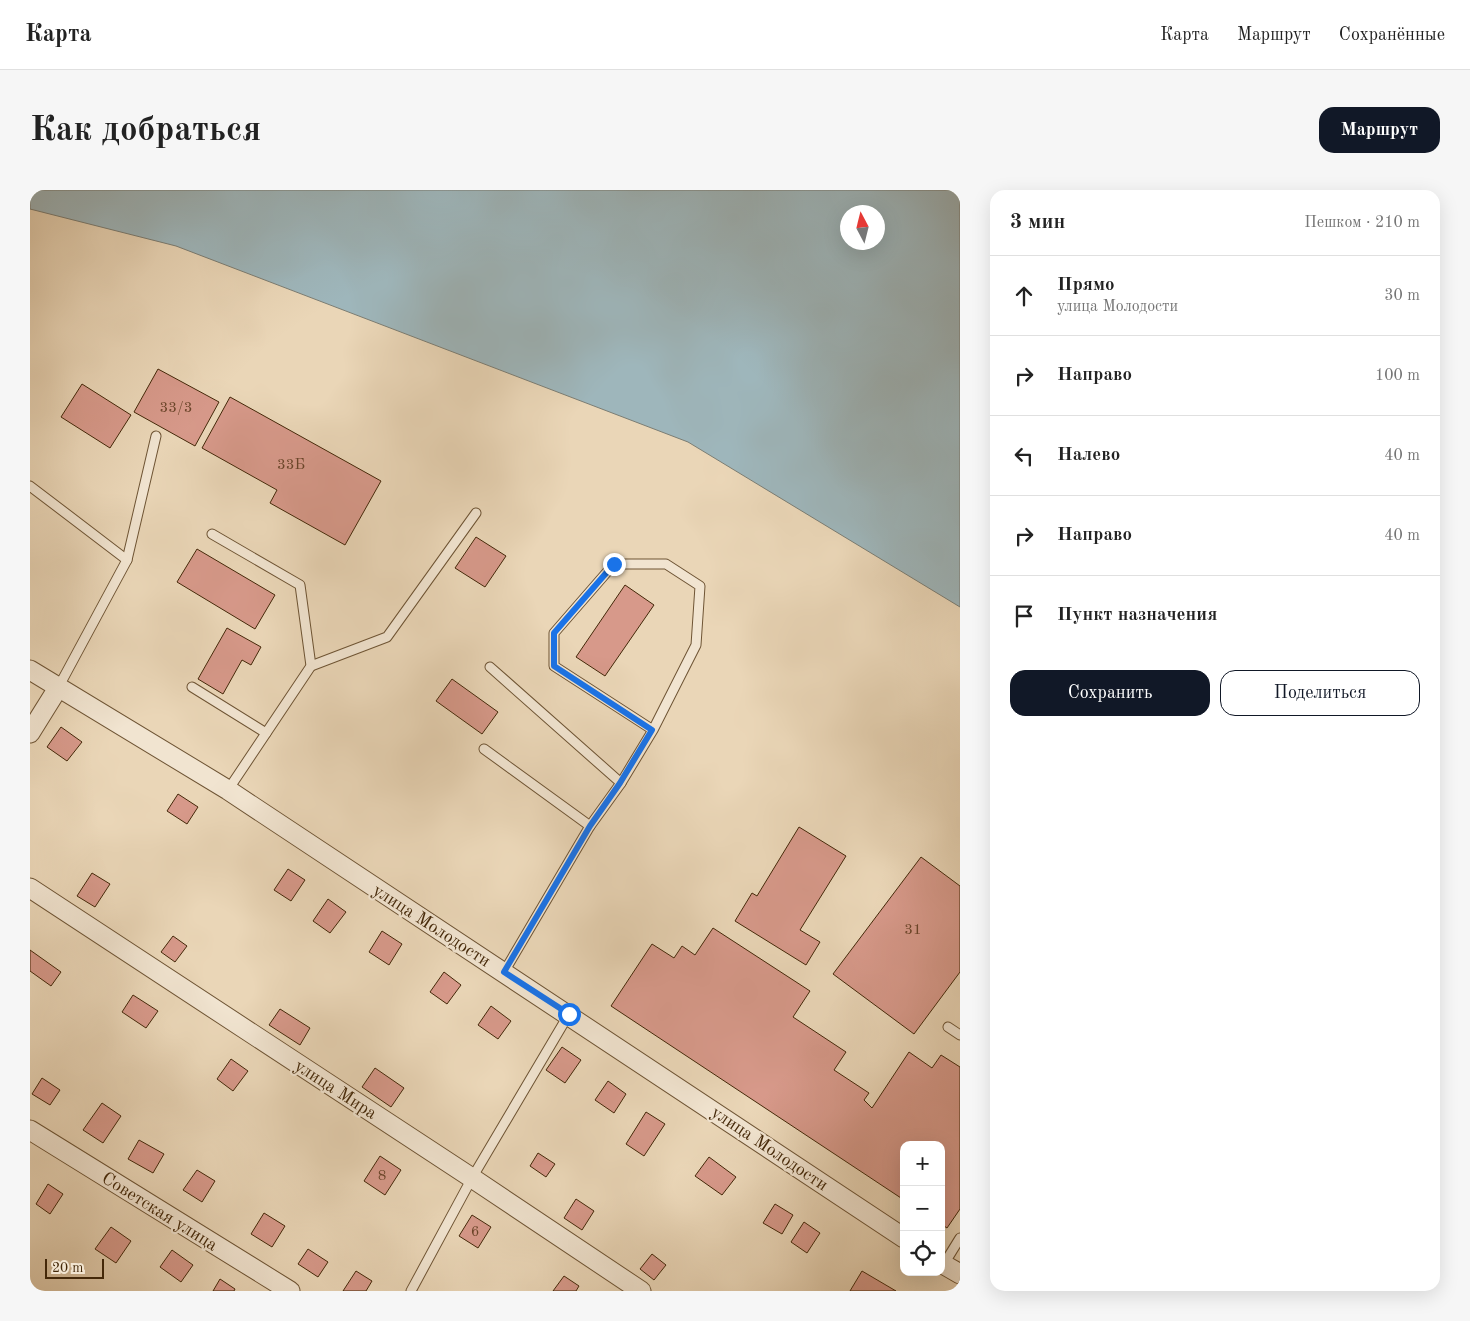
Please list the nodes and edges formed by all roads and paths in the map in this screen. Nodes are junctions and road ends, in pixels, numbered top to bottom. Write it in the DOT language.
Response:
graph roads {
  1 [pos="156,436"];
  2 [pos="30,486"];
  3 [pos="476,513"];
  4 [pos="212,534"];
  5 [pos="127,560"];
  6 [pos="311,666"];
  7 [pos="490,667"];
  8 [pos="30,670"];
  9 [pos="192,687"];
  10 [pos="58,688"];
  11 [pos="652,730"];
  12 [pos="30,732"];
  13 [pos="266,734"];
  14 [pos="484,749"];
  15 [pos="620,783"];
  16 [pos="228,790"];
  17 [pos="590,826"];
  18 [pos="30,888"];
  19 [pos="504,972"];
  20 [pos="569,1014"];
  21 [pos="948,1027"];
  22 [pos="960,1035"];
  23 [pos="30,1130"];
  24 [pos="472,1178"];
  25 [pos="900,1235"];
  26 [pos="960,1238"];
  27 [pos="945,1259"];
  28 [pos="945,1265"];
  29 [pos="960,1274"];
  30 [pos="290,1291"];
  31 [pos="411,1291"];
  32 [pos="641,1291"];
  1 -- 5 [label="lane"];
  2 -- 5 [label="lane"];
  3 -- 6 [label="lane"];
  4 -- 6 [label="lane"];
  5 -- 10 [label="lane"];
  6 -- 13 [label="lane"];
  7 -- 15 [label="lane"];
  8 -- 10 [label="street, улица Молодости"];
  9 -- 13 [label="lane"];
  10 -- 12 [label="street"];
  10 -- 16 [label="street, улица Молодости"];
  11 -- 11 [label="lane"];
  11 -- 15 [label="lane"];
  13 -- 16 [label="lane"];
  14 -- 17 [label="lane"];
  15 -- 17 [label="lane"];
  16 -- 19 [label="street, улица Молодости"];
  17 -- 19 [label="lane"];
  18 -- 24 [label="street, улица Мира"];
  19 -- 20 [label="street, улица Молодости"];
  20 -- 24 [label="lane"];
  20 -- 25 [label="street, улица Молодости"];
  21 -- 22 [label="lane"];
  23 -- 30 [label="street, Советская улица"];
  24 -- 31 [label="lane"];
  24 -- 32 [label="street, улица Мира"];
  26 -- 27 [label="lane"];
  28 -- 29 [label="street"];
}
